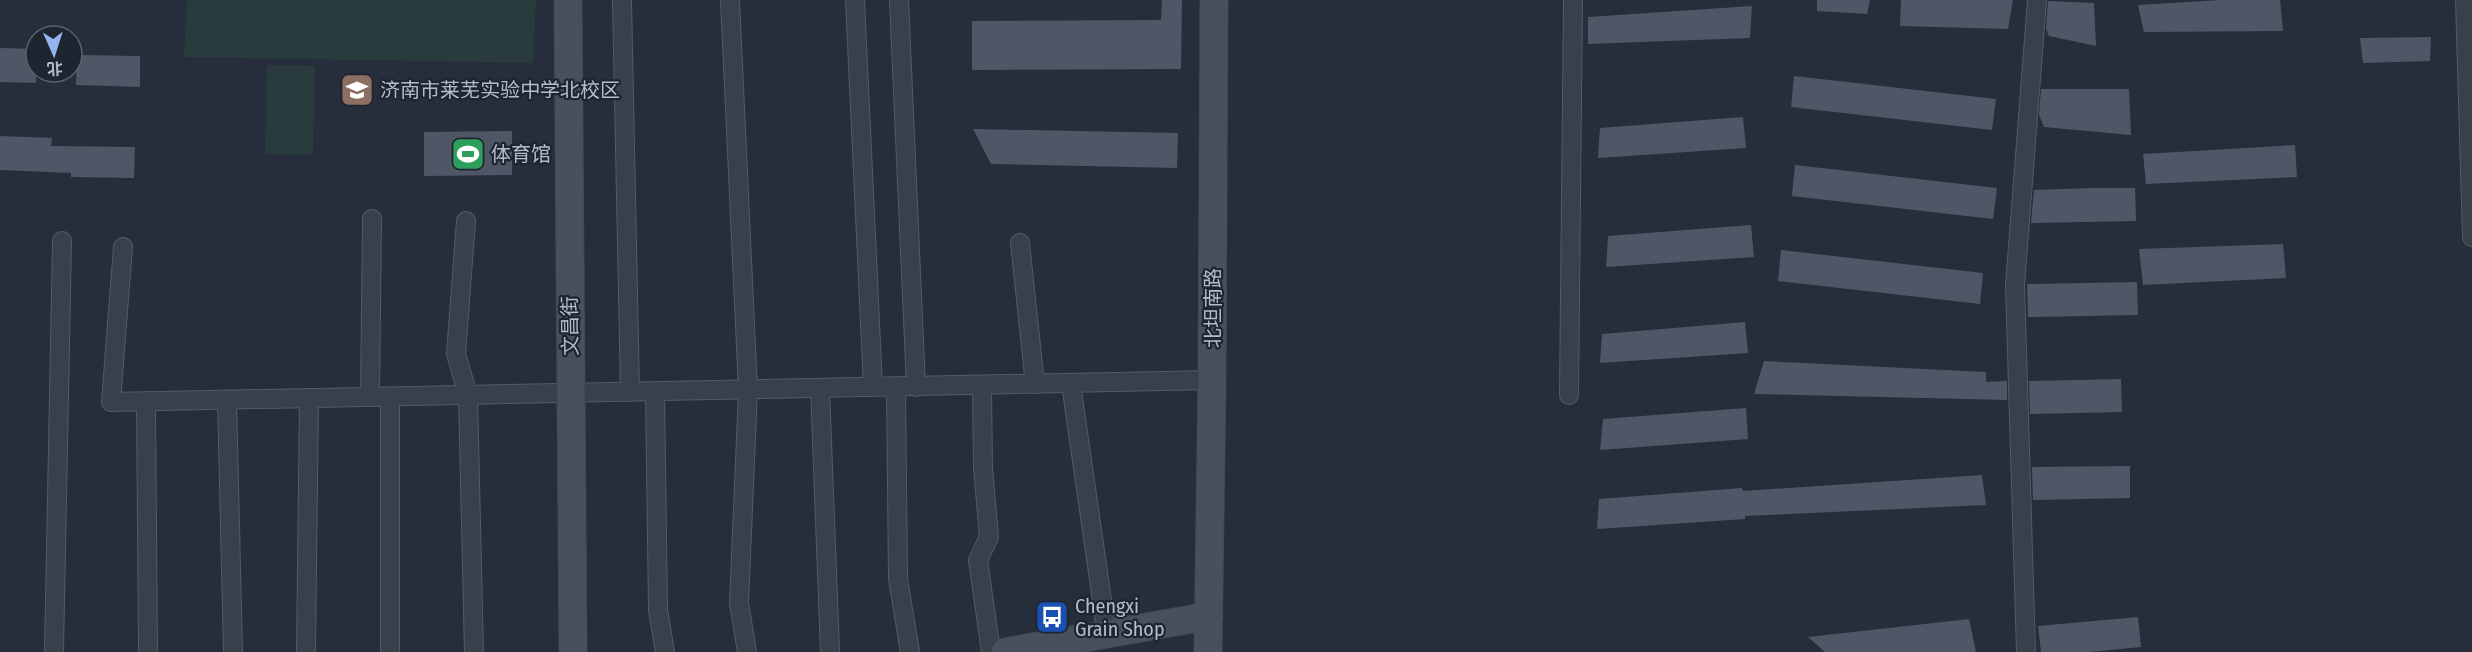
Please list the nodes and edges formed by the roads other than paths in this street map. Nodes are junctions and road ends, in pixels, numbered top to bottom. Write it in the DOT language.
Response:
graph roads {
  1 [pos="568,0"];
  2 [pos="622,0"];
  3 [pos="730,0"];
  4 [pos="855,0"];
  5 [pos="898,0"];
  6 [pos="1214,0"];
  7 [pos="1573,0"];
  8 [pos="2037,0"];
  9 [pos="2465,0"];
  10 [pos="372,219"];
  11 [pos="466,221"];
  12 [pos="2472,237"];
  13 [pos="62,241"];
  14 [pos="1020,243"];
  15 [pos="123,247"];
  16 [pos="1212,380"];
  17 [pos="1035,384"];
  18 [pos="1071,384"];
  19 [pos="982,386"];
  20 [pos="873,387"];
  21 [pos="896,387"];
  22 [pos="916,387"];
  23 [pos="820,388"];
  24 [pos="748,390"];
  25 [pos="630,392"];
  26 [pos="655,392"];
  27 [pos="468,395"];
  28 [pos="1569,395"];
  29 [pos="370,397"];
  30 [pos="390,397"];
  31 [pos="309,398"];
  32 [pos="227,400"];
  33 [pos="146,401"];
  34 [pos="1209,616"];
  35 [pos="1107,634"];
  36 [pos="54,652"];
  37 [pos="148,652"];
  38 [pos="233,652"];
  39 [pos="306,652"];
  40 [pos="390,652"];
  41 [pos="474,652"];
  42 [pos="573,652"];
  43 [pos="665,652"];
  44 [pos="747,652"];
  45 [pos="830,652"];
  46 [pos="910,652"];
  47 [pos="991,652"];
  48 [pos="1005,652"];
  49 [pos="1208,652"];
  50 [pos="2026,652"];
  1 -- 42 [label="main road, 文昌街"];
  2 -- 25 [label="street"];
  3 -- 24 [label="street"];
  4 -- 20 [label="street"];
  5 -- 22 [label="street"];
  6 -- 16 [label="main road, 北坦南路"];
  7 -- 28 [label="street"];
  8 -- 50 [label="street"];
  9 -- 12 [label="street"];
  10 -- 29 [label="street"];
  11 -- 27 [label="street"];
  13 -- 36 [label="street"];
  14 -- 17 [label="street"];
  15 -- 33 [label="street"];
  16 -- 18 [label="street"];
  16 -- 34 [label="main road, 北坦南路"];
  17 -- 18 [label="street"];
  17 -- 19 [label="street"];
  18 -- 35 [label="street"];
  19 -- 22 [label="street"];
  19 -- 47 [label="street"];
  20 -- 21 [label="street"];
  20 -- 23 [label="street"];
  21 -- 22 [label="street"];
  21 -- 46 [label="street"];
  23 -- 24 [label="street"];
  23 -- 45 [label="street"];
  24 -- 26 [label="street"];
  24 -- 44 [label="street"];
  25 -- 26 [label="street"];
  25 -- 27 [label="street"];
  26 -- 43 [label="street"];
  27 -- 30 [label="street"];
  27 -- 41 [label="street"];
  29 -- 30 [label="street"];
  29 -- 31 [label="street"];
  30 -- 40 [label="street"];
  31 -- 32 [label="street"];
  31 -- 39 [label="street"];
  32 -- 33 [label="street"];
  32 -- 38 [label="street"];
  33 -- 37 [label="street"];
  34 -- 35 [label="main road"];
  34 -- 49 [label="main road, 北坦南路"];
  35 -- 48 [label="main road"];
}
